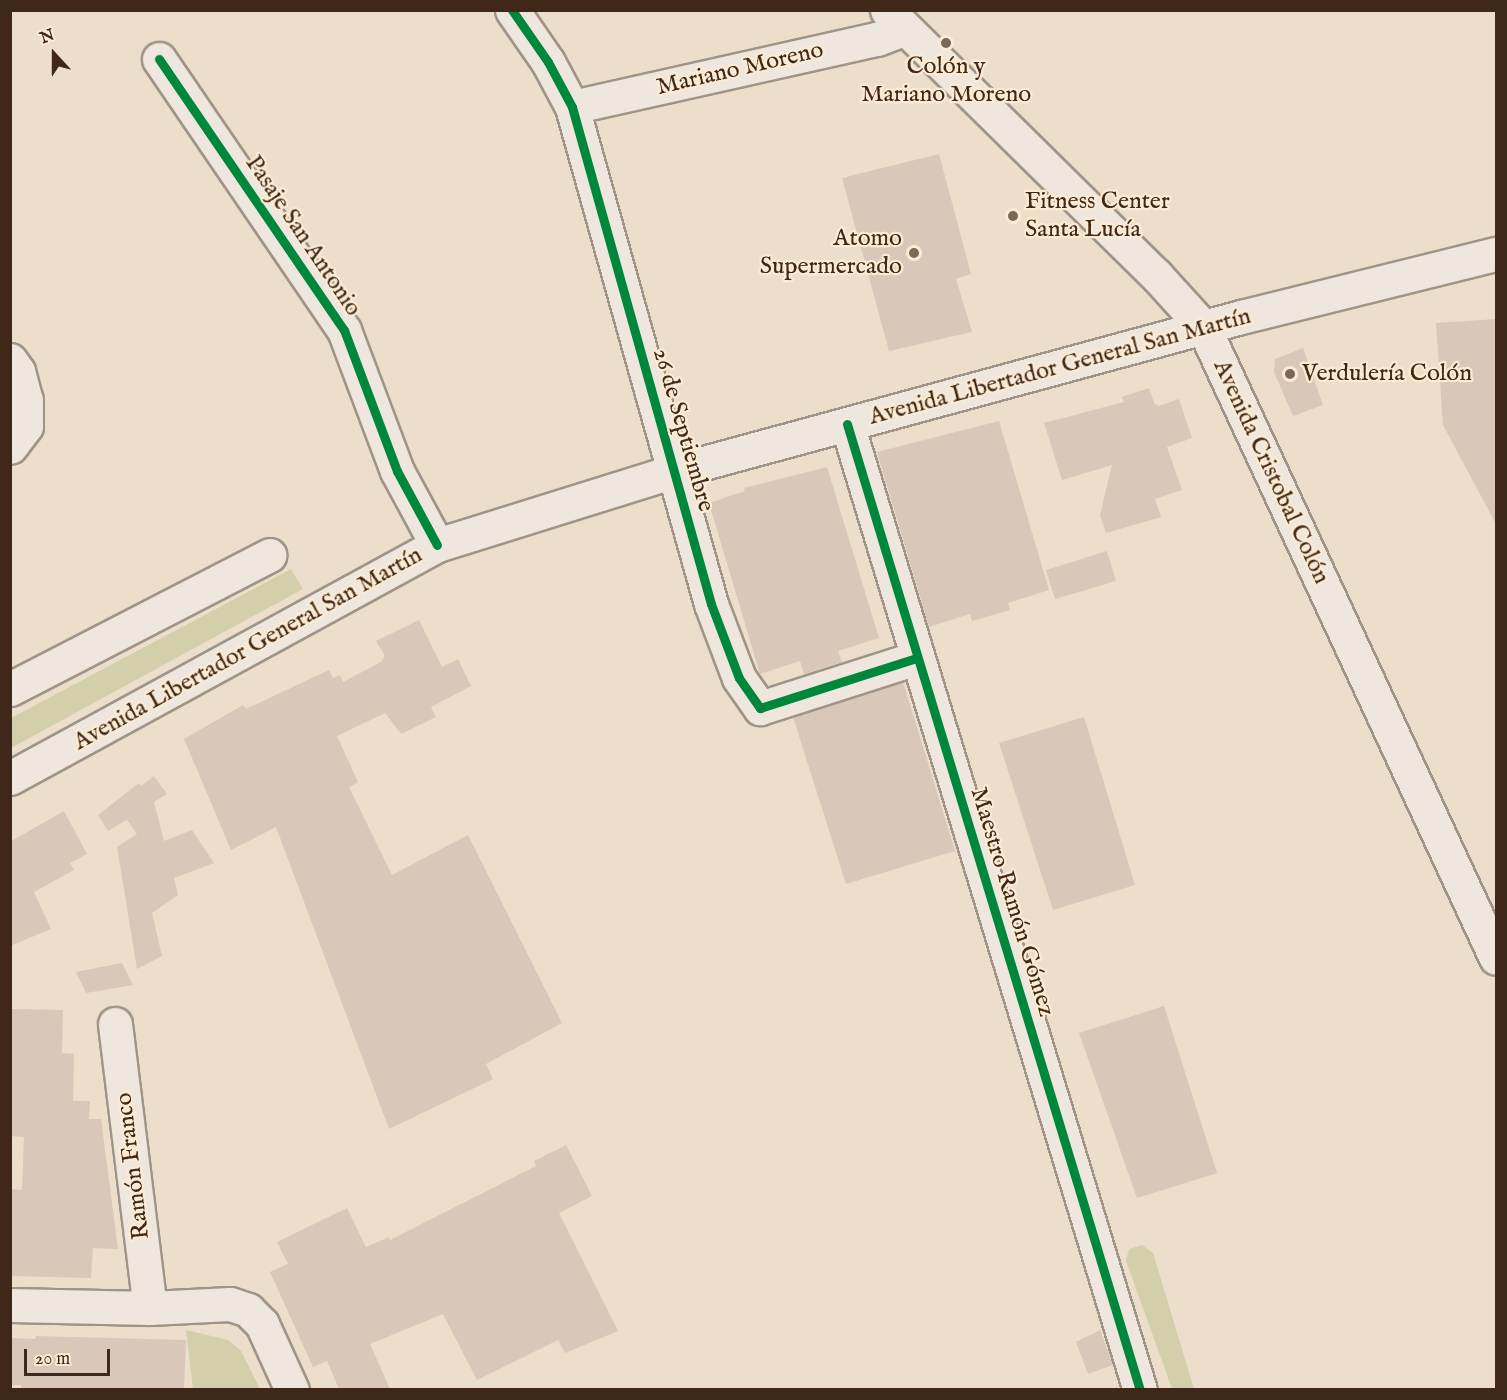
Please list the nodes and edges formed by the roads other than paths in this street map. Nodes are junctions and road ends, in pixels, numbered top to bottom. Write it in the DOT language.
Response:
graph roads {
  1 [pos="512,10"];
  2 [pos="896,19"];
  3 [pos="159,59"];
  4 [pos="573,106"];
  5 [pos="1497,254"];
  6 [pos="1204,328"];
  7 [pos="10,360"];
  8 [pos="847,424"];
  9 [pos="18,436"];
  10 [pos="674,471"];
  11 [pos="438,545"];
  12 [pos="270,555"];
  13 [pos="917,658"];
  14 [pos="10,689"];
  15 [pos="10,778"];
  16 [pos="1497,958"];
  17 [pos="115,1024"];
  18 [pos="10,1305"];
  19 [pos="150,1308"];
  20 [pos="292,1389"];
  21 [pos="1140,1389"];
  1 -- 4 [label="street, 26 de Septiembre"];
  2 -- 4 [label="street, Mariano Moreno"];
  2 -- 6 [label="street, Avenida Cristobal Colón"];
  3 -- 11 [label="street, Pasaje San Antonio"];
  4 -- 10 [label="street, 26 de Septiembre"];
  5 -- 6 [label="street, Avenida Libertador General San Martín"];
  6 -- 8 [label="street, Avenida Libertador General San Martín"];
  6 -- 16 [label="street, Avenida Cristobal Colón"];
  7 -- 9 [label="street"];
  8 -- 10 [label="street, Avenida Libertador General San Martín"];
  8 -- 13 [label="street, Maestro Ramón Gómez"];
  10 -- 11 [label="street, Avenida Libertador General San Martín"];
  10 -- 13 [label="street, 26 de Septiembre"];
  11 -- 15 [label="street, Avenida Libertador General San Martín"];
  12 -- 14 [label="street"];
  13 -- 21 [label="street, Maestro Ramón Gómez"];
  17 -- 19 [label="street, Ramón Franco"];
  18 -- 19 [label="street"];
  19 -- 20 [label="street"];
}
